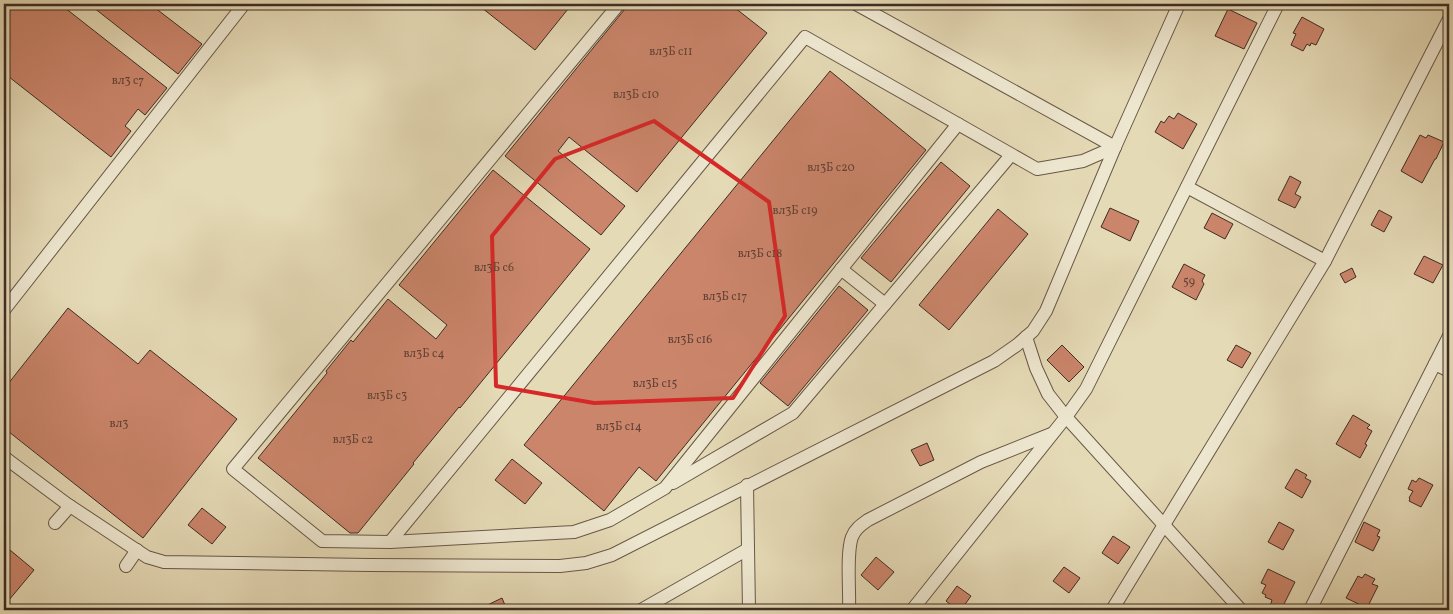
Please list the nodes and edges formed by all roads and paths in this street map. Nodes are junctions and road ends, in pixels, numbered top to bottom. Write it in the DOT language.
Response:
graph roads {
  1 [pos="244,4"];
  2 [pos="619,4"];
  3 [pos="856,4"];
  4 [pos="1179,4"];
  5 [pos="1278,4"];
  6 [pos="1449,19"];
  7 [pos="958,124"];
  8 [pos="1115,147"];
  9 [pos="1012,154"];
  10 [pos="1187,187"];
  11 [pos="1325,261"];
  12 [pos="841,269"];
  13 [pos="885,304"];
  14 [pos="4,310"];
  15 [pos="1449,336"];
  16 [pos="1026,337"];
  17 [pos="1435,364"];
  18 [pos="1449,371"];
  19 [pos="1066,418"];
  20 [pos="1053,434"];
  21 [pos="4,457"];
  22 [pos="748,485"];
  23 [pos="665,488"];
  24 [pos="70,506"];
  25 [pos="55,523"];
  26 [pos="1163,526"];
  27 [pos="390,542"];
  28 [pos="137,550"];
  29 [pos="748,550"];
  30 [pos="126,566"];
  31 [pos="642,610"];
  32 [pos="749,610"];
  33 [pos="850,610"];
  34 [pos="912,610"];
  35 [pos="1112,610"];
  36 [pos="1242,610"];
  37 [pos="1310,610"];
  1 -- 14 [label="street"];
  2 -- 27 [label="street"];
  3 -- 8 [label="street"];
  4 -- 8 [label="street"];
  5 -- 10 [label="street"];
  6 -- 11 [label="street"];
  7 -- 9 [label="street"];
  7 -- 12 [label="street"];
  7 -- 27 [label="street"];
  8 -- 9 [label="street"];
  8 -- 16 [label="street"];
  9 -- 13 [label="street"];
  10 -- 11 [label="street"];
  10 -- 19 [label="street"];
  11 -- 26 [label="street"];
  12 -- 13 [label="street"];
  12 -- 23 [label="street"];
  13 -- 23 [label="street"];
  15 -- 17 [label="street"];
  16 -- 19 [label="street"];
  16 -- 22 [label="street"];
  17 -- 18 [label="street"];
  17 -- 37 [label="street"];
  19 -- 20 [label="street"];
  19 -- 26 [label="street"];
  20 -- 33 [label="street"];
  20 -- 34 [label="street"];
  21 -- 24 [label="street"];
  22 -- 28 [label="street"];
  22 -- 29 [label="street"];
  23 -- 27 [label="street"];
  24 -- 25 [label="street"];
  24 -- 28 [label="street"];
  26 -- 35 [label="street"];
  26 -- 36 [label="street"];
  28 -- 30 [label="street"];
  29 -- 31 [label="street"];
  29 -- 32 [label="street"];
}
